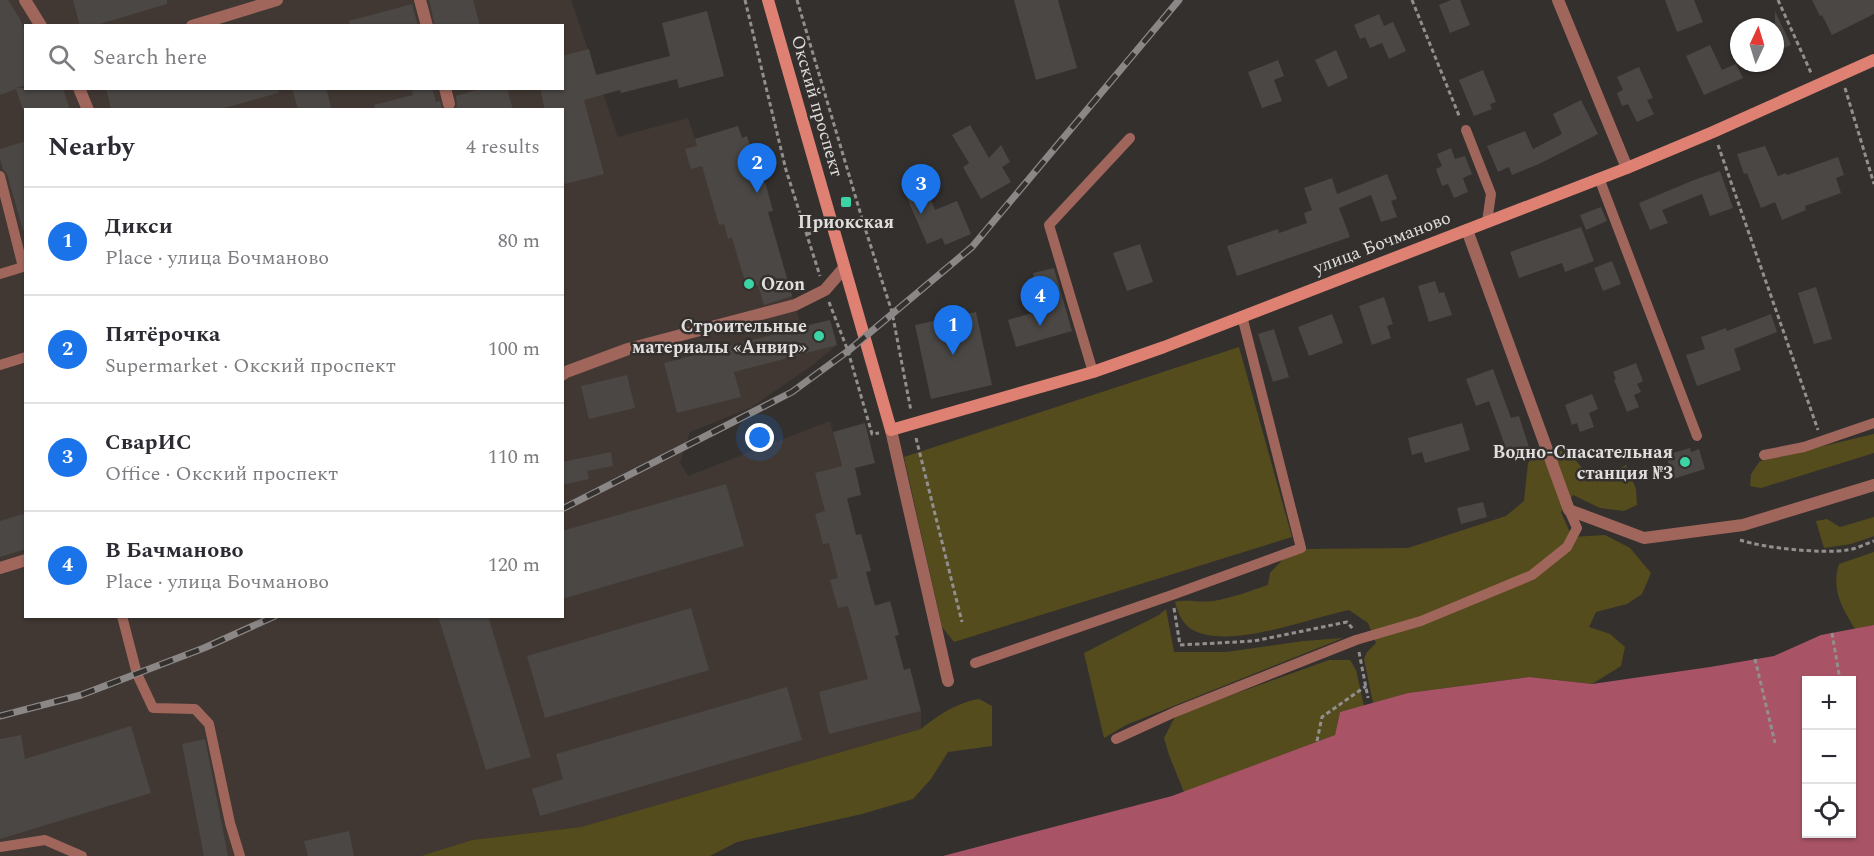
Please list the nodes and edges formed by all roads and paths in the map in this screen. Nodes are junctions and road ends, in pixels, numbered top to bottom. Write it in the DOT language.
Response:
graph roads {
  1 [pos="25,0"];
  2 [pos="278,0"];
  3 [pos="420,0"];
  4 [pos="745,0"];
  5 [pos="768,0"];
  6 [pos="797,0"];
  7 [pos="1412,0"];
  8 [pos="1558,0"];
  9 [pos="1778,0"];
  10 [pos="40,24"];
  11 [pos="199,24"];
  12 [pos="427,24"];
  13 [pos="1874,60"];
  14 [pos="1841,75"];
  15 [pos="1817,86"];
  16 [pos="81,90"];
  17 [pos="446,90"];
  18 [pos="449,104"];
  19 [pos="87,108"];
  20 [pos="1466,130"];
  21 [pos="1713,132"];
  22 [pos="1130,138"];
  23 [pos="1627,168"];
  24 [pos="0,176"];
  25 [pos="1599,178"];
  26 [pos="1874,184"];
  27 [pos="1487,222"];
  28 [pos="1467,230"];
  29 [pos="844,268"];
  30 [pos="24,272"];
  31 [pos="0,274"];
  32 [pos="825,290"];
  33 [pos="1242,316"];
  34 [pos="24,358"];
  35 [pos="0,365"];
  36 [pos="1093,372"];
  37 [pos="564,374"];
  38 [pos="1874,423"];
  39 [pos="914,424"];
  40 [pos="891,430"];
  41 [pos="1697,436"];
  42 [pos="1822,441"];
  43 [pos="1764,455"];
  44 [pos="1874,485"];
  45 [pos="1569,510"];
  46 [pos="1737,539"];
  47 [pos="1874,542"];
  48 [pos="24,561"];
  49 [pos="0,568"];
  50 [pos="1174,609"];
  51 [pos="123,618"];
  52 [pos="962,622"];
  53 [pos="1832,633"];
  54 [pos="1356,640"];
  55 [pos="1755,659"];
  56 [pos="975,663"];
  57 [pos="1839,676"];
  58 [pos="948,681"];
  59 [pos="1366,686"];
  60 [pos="1368,698"];
  61 [pos="1116,739"];
  62 [pos="1317,741"];
  63 [pos="1776,743"];
  64 [pos="0,847"];
  65 [pos="82,856"];
  66 [pos="240,856"];
  1 -- 10 [label="street"];
  2 -- 11 [label="street"];
  3 -- 12 [label="street"];
  4 -- 32 [label="path"];
  5 -- 29 [label="main road, Окский проспект"];
  6 -- 39 [label="path"];
  7 -- 20 [label="path"];
  8 -- 23 [label="street"];
  9 -- 15 [label="path"];
  13 -- 14 [label="main road, улица Бочманово"];
  14 -- 15 [label="main road, улица Бочманово"];
  14 -- 26 [label="path"];
  15 -- 21 [label="main road, улица Бочманово"];
  16 -- 19 [label="street"];
  17 -- 18 [label="street"];
  20 -- 27 [label="lane"];
  21 -- 23 [label="main road, улица Бочманово"];
  21 -- 42 [label="path"];
  22 -- 36 [label="lane"];
  23 -- 25 [label="main road, улица Бочманово"];
  24 -- 30 [label="lane"];
  25 -- 27 [label="main road, улица Бочманово"];
  25 -- 41 [label="lane"];
  27 -- 28 [label="main road, улица Бочманово"];
  28 -- 33 [label="main road, улица Бочманово"];
  28 -- 45 [label="street"];
  29 -- 32 [label="street"];
  29 -- 40 [label="main road, Окский проспект"];
  30 -- 31 [label="lane"];
  32 -- 37 [label="street"];
  32 -- 40 [label="path"];
  33 -- 36 [label="main road, улица Бочманово"];
  33 -- 56 [label="lane"];
  34 -- 35 [label="lane"];
  36 -- 39 [label="main road, улица Бочманово"];
  38 -- 42 [label="lane"];
  39 -- 40 [label="main road, улица Бочманово"];
  39 -- 52 [label="path"];
  40 -- 58 [label="street"];
  42 -- 43 [label="lane"];
  44 -- 45 [label="street"];
  45 -- 54 [label="lane"];
  46 -- 47 [label="path"];
  48 -- 49 [label="street"];
  50 -- 54 [label="path"];
  51 -- 66 [label="lane"];
  53 -- 57 [label="path"];
  54 -- 59 [label="path"];
  54 -- 61 [label="lane"];
  55 -- 63 [label="path"];
  59 -- 60 [label="path"];
  59 -- 62 [label="path"];
  64 -- 65 [label="lane"];
}
